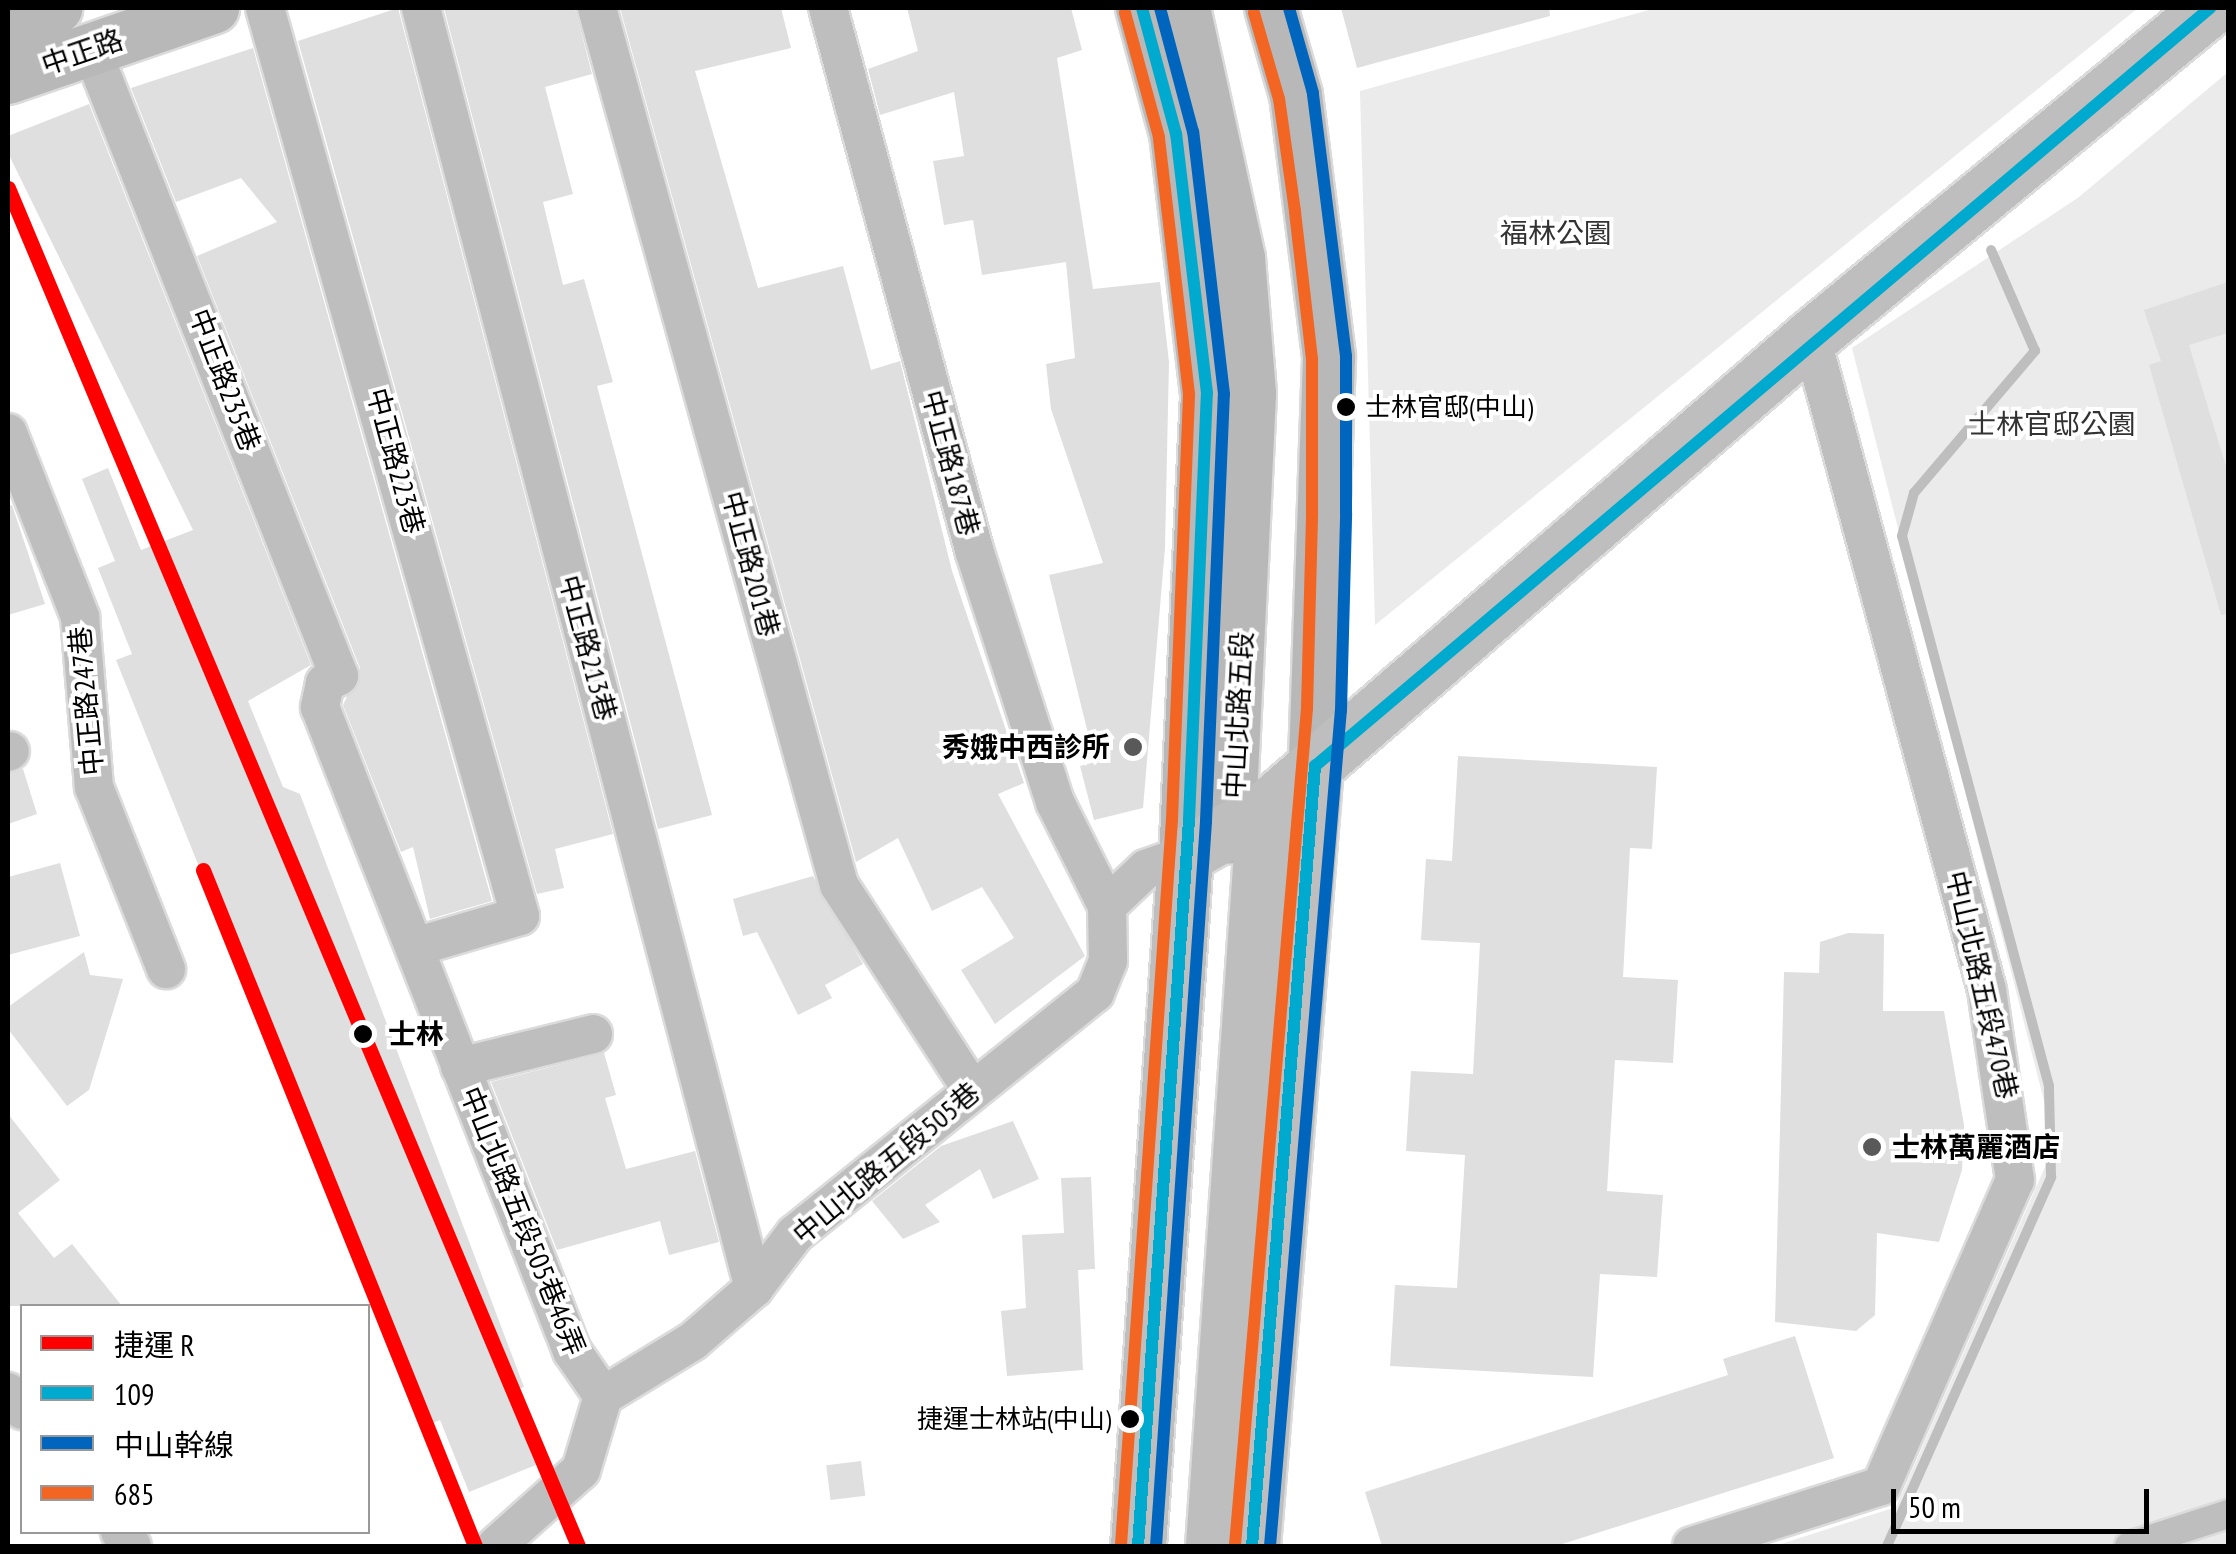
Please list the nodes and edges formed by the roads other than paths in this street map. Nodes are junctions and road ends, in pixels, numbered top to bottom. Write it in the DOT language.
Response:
graph roads {
  1 [pos="56,8"];
  2 [pos="213,8"];
  3 [pos="266,8"];
  4 [pos="421,8"];
  5 [pos="598,8"];
  6 [pos="828,8"];
  7 [pos="1142,8"];
  8 [pos="1184,8"];
  9 [pos="1218,8"];
  10 [pos="1271,8"];
  11 [pos="2210,8"];
  12 [pos="8,24"];
  13 [pos="91,48"];
  14 [pos="8,78"];
  15 [pos="1811,336"];
  16 [pos="8,432"];
  17 [pos="320,706"];
  18 [pos="1315,766"];
  19 [pos="1226,835"];
  20 [pos="1107,906"];
  21 [pos="416,947"];
  22 [pos="166,968"];
  23 [pos="593,1034"];
  24 [pos="460,1067"];
  25 [pos="972,1090"];
  26 [pos="1221,1186"];
  27 [pos="754,1288"];
  28 [pos="603,1396"];
  29 [pos="2228,1514"];
  30 [pos="496,1546"];
  31 [pos="1138,1546"];
  32 [pos="1179,1546"];
  33 [pos="1213,1546"];
  34 [pos="1252,1546"];
  35 [pos="1692,1546"];
  36 [pos="2129,1546"];
  1 -- 12 [label="main road, 中正路"];
  2 -- 13 [label="main road, 中正路"];
  3 -- 21 [label="street, 中正路223巷"];
  4 -- 27 [label="street, 中正路213巷"];
  5 -- 25 [label="street, 中正路201巷"];
  6 -- 20 [label="street, 中正路187巷"];
  7 -- 19 [label="main road, 中山北路五段"];
  8 -- 19 [label="main road, 中山北路五段"];
  9 -- 19 [label="main road, 中山北路五段"];
  10 -- 18 [label="main road, 中山北路五段"];
  11 -- 15 [label="main road"];
  13 -- 14 [label="main road, 中正路"];
  13 -- 17 [label="street, 中正路235巷"];
  15 -- 18 [label="main road"];
  15 -- 35 [label="street, 中山北路五段470巷"];
  16 -- 22 [label="street, 中正路247巷"];
  17 -- 21 [label="street, 中山北路五段505巷46弄"];
  18 -- 19 [label="main road"];
  18 -- 26 [label="main road, 中山北路五段"];
  19 -- 20 [label="street"];
  19 -- 26 [label="main road, 中山北路五段"];
  20 -- 25 [label="street, 中山北路五段505巷"];
  21 -- 24 [label="street, 中山北路五段505巷46弄"];
  23 -- 24 [label="street"];
  24 -- 28 [label="street, 中山北路五段505巷46弄"];
  25 -- 27 [label="street, 中山北路五段505巷"];
  26 -- 31 [label="main road, 中山北路五段"];
  26 -- 32 [label="main road, 中山北路五段"];
  26 -- 33 [label="main road, 中山北路五段"];
  26 -- 34 [label="main road, 中山北路五段"];
  27 -- 28 [label="street, 中山北路五段505巷"];
  28 -- 30 [label="street"];
  29 -- 36 [label="street"];
}
